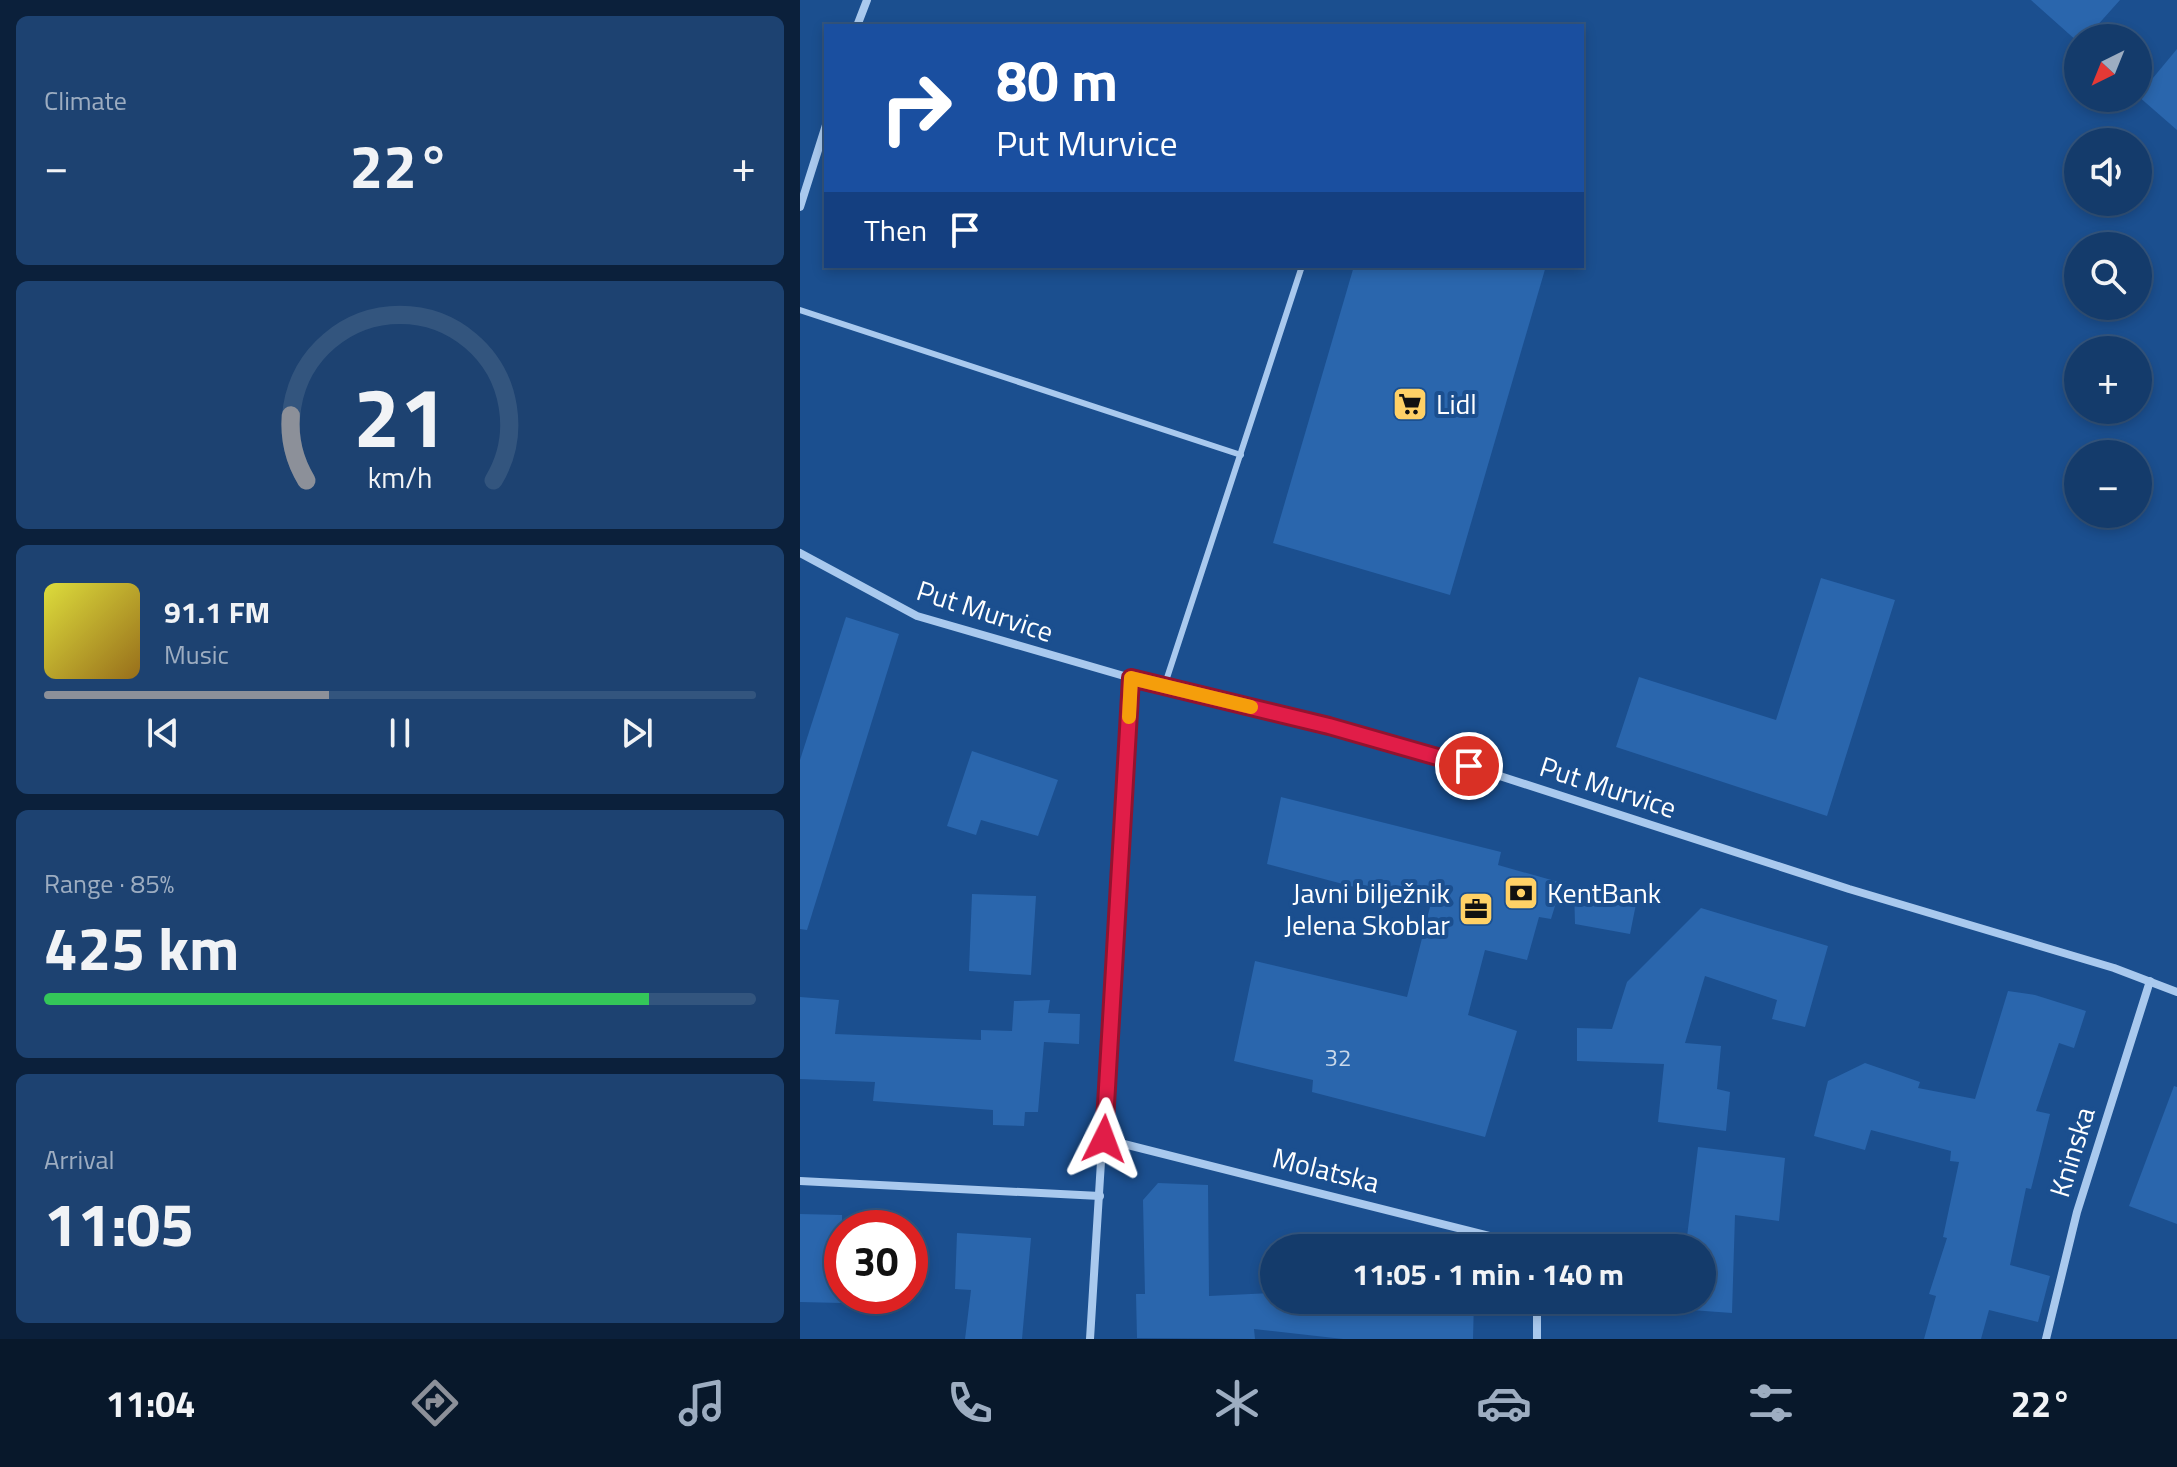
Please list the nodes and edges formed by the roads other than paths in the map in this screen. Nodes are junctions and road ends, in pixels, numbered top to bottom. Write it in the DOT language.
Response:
graph roads {
  1 [pos="867,0"];
  2 [pos="858,24"];
  3 [pos="824,131"];
  4 [pos="800,207"];
  5 [pos="1301,268"];
  6 [pos="800,310"];
  7 [pos="1241,455"];
  8 [pos="800,553"];
  9 [pos="1131,678"];
  10 [pos="1164,687"];
  11 [pos="2150,981"];
  12 [pos="2177,992"];
  13 [pos="1104,1139"];
  14 [pos="800,1181"];
  15 [pos="1100,1196"];
  16 [pos="1485,1234"];
  17 [pos="1537,1314"];
  18 [pos="1090,1339"];
  19 [pos="1537,1339"];
  20 [pos="2046,1339"];
  1 -- 2 [label="street"];
  3 -- 4 [label="street"];
  5 -- 7 [label="lane"];
  6 -- 7 [label="lane"];
  7 -- 10 [label="lane"];
  8 -- 9 [label="street, Put Murvice"];
  9 -- 10 [label="street, Put Murvice"];
  9 -- 13 [label="street"];
  10 -- 11 [label="street, Put Murvice"];
  11 -- 12 [label="street, Put Murvice"];
  11 -- 20 [label="street, Kninska"];
  13 -- 15 [label="street"];
  13 -- 16 [label="street, Molatska"];
  14 -- 15 [label="street"];
  15 -- 18 [label="street"];
  17 -- 19 [label="street"];
}
